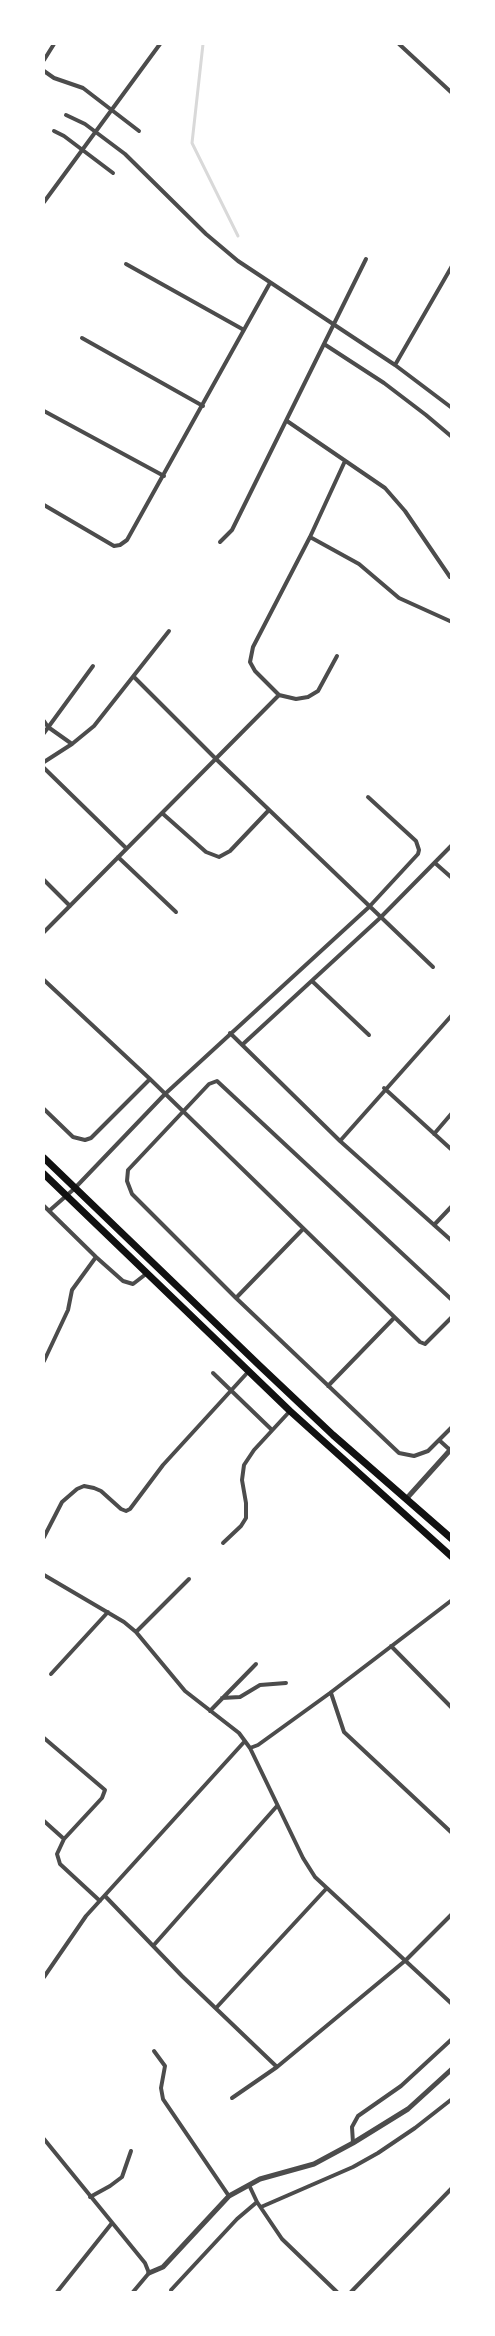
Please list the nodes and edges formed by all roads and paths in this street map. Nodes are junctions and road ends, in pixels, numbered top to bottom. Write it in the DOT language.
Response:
graph roads {
  1 [pos="54,44"];
  2 [pos="160,44"];
  3 [pos="399,44"];
  4 [pos="44,60"];
  5 [pos="44,71"];
  6 [pos="452,93"];
  7 [pos="111,110"];
  8 [pos="66,115"];
  9 [pos="54,131"];
  10 [pos="95,131"];
  11 [pos="139,131"];
  12 [pos="82,149"];
  13 [pos="113,173"];
  14 [pos="44,202"];
  15 [pos="366,259"];
  16 [pos="126,264"];
  17 [pos="452,266"];
  18 [pos="270,283"];
  19 [pos="333,324"];
  20 [pos="244,330"];
  21 [pos="82,338"];
  22 [pos="324,344"];
  23 [pos="395,365"];
  24 [pos="203,406"];
  25 [pos="452,408"];
  26 [pos="44,411"];
  27 [pos="287,421"];
  28 [pos="450,430"];
  29 [pos="452,437"];
  30 [pos="345,461"];
  31 [pos="164,476"];
  32 [pos="44,505"];
  33 [pos="310,537"];
  34 [pos="220,542"];
  35 [pos="450,577"];
  36 [pos="452,622"];
  37 [pos="169,631"];
  38 [pos="337,656"];
  39 [pos="93,666"];
  40 [pos="134,677"];
  41 [pos="279,694"];
  42 [pos="44,721"];
  43 [pos="48,728"];
  44 [pos="44,733"];
  45 [pos="72,744"];
  46 [pos="216,759"];
  47 [pos="44,762"];
  48 [pos="44,768"];
  49 [pos="368,797"];
  50 [pos="269,810"];
  51 [pos="162,813"];
  52 [pos="452,845"];
  53 [pos="126,848"];
  54 [pos="118,857"];
  55 [pos="435,862"];
  56 [pos="452,878"];
  57 [pos="44,880"];
  58 [pos="70,906"];
  59 [pos="369,907"];
  60 [pos="176,912"];
  61 [pos="380,918"];
  62 [pos="44,932"];
  63 [pos="433,967"];
  64 [pos="44,980"];
  65 [pos="312,981"];
  66 [pos="452,1015"];
  67 [pos="230,1033"];
  68 [pos="369,1035"];
  69 [pos="242,1045"];
  70 [pos="150,1079"];
  71 [pos="384,1088"];
  72 [pos="165,1094"];
  73 [pos="44,1109"];
  74 [pos="183,1112"];
  75 [pos="452,1113"];
  76 [pos="434,1134"];
  77 [pos="340,1141"];
  78 [pos="452,1150"];
  79 [pos="44,1158"];
  80 [pos="44,1174"];
  81 [pos="74,1189"];
  82 [pos="66,1196"];
  83 [pos="44,1206"];
  84 [pos="452,1206"];
  85 [pos="49,1210"];
  86 [pos="434,1225"];
  87 [pos="302,1230"];
  88 [pos="452,1241"];
  89 [pos="96,1257"];
  90 [pos="146,1274"];
  91 [pos="236,1299"];
  92 [pos="452,1299"];
  93 [pos="452,1317"];
  94 [pos="394,1318"];
  95 [pos="44,1361"];
  96 [pos="248,1372"];
  97 [pos="213,1373"];
  98 [pos="328,1386"];
  99 [pos="231,1391"];
  100 [pos="290,1411"];
  101 [pos="452,1427"];
  102 [pos="272,1430"];
  103 [pos="439,1440"];
  104 [pos="451,1449"];
  105 [pos="407,1498"];
  106 [pos="44,1537"];
  107 [pos="452,1539"];
  108 [pos="223,1543"];
  109 [pos="452,1557"];
  110 [pos="44,1575"];
  111 [pos="189,1579"];
  112 [pos="452,1599"];
  113 [pos="108,1612"];
  114 [pos="136,1632"];
  115 [pos="391,1646"];
  116 [pos="256,1664"];
  117 [pos="51,1674"];
  118 [pos="286,1683"];
  119 [pos="330,1693"];
  120 [pos="222,1698"];
  121 [pos="452,1708"];
  122 [pos="210,1710"];
  123 [pos="44,1738"];
  124 [pos="245,1741"];
  125 [pos="250,1748"];
  126 [pos="277,1806"];
  127 [pos="44,1821"];
  128 [pos="452,1833"];
  129 [pos="64,1839"];
  130 [pos="326,1889"];
  131 [pos="105,1896"];
  132 [pos="100,1901"];
  133 [pos="452,1914"];
  134 [pos="153,1946"];
  135 [pos="406,1960"];
  136 [pos="44,1977"];
  137 [pos="452,2004"];
  138 [pos="216,2008"];
  139 [pos="452,2039"];
  140 [pos="154,2051"];
  141 [pos="277,2067"];
  142 [pos="452,2069"];
  143 [pos="232,2098"];
  144 [pos="452,2099"];
  145 [pos="44,2139"];
  146 [pos="353,2143"];
  147 [pos="49,2146"];
  148 [pos="131,2151"];
  149 [pos="44,2153"];
  150 [pos="248,2185"];
  151 [pos="452,2188"];
  152 [pos="229,2196"];
  153 [pos="90,2197"];
  154 [pos="257,2202"];
  155 [pos="261,2207"];
  156 [pos="112,2223"];
  157 [pos="149,2273"];
  158 [pos="171,2290"];
  159 [pos="57,2292"];
  160 [pos="133,2292"];
  161 [pos="337,2292"];
  162 [pos="351,2292"];
  1 -- 4 [label="street"];
  2 -- 7 [label="street"];
  3 -- 6 [label="street"];
  5 -- 7 [label="street"];
  7 -- 10 [label="street"];
  7 -- 11 [label="street"];
  8 -- 10 [label="street"];
  9 -- 12 [label="street"];
  10 -- 12 [label="street"];
  10 -- 18 [label="street"];
  12 -- 13 [label="street"];
  12 -- 14 [label="street"];
  15 -- 19 [label="street"];
  16 -- 20 [label="street"];
  17 -- 23 [label="street"];
  18 -- 19 [label="street"];
  18 -- 20 [label="street"];
  19 -- 22 [label="street"];
  19 -- 23 [label="street"];
  20 -- 24 [label="street"];
  21 -- 24 [label="street"];
  22 -- 27 [label="street"];
  22 -- 28 [label="street"];
  23 -- 25 [label="street"];
  24 -- 31 [label="street"];
  26 -- 31 [label="street"];
  27 -- 30 [label="street"];
  27 -- 34 [label="street"];
  28 -- 29 [label="street"];
  30 -- 33 [label="street"];
  30 -- 35 [label="street"];
  31 -- 32 [label="street"];
  33 -- 36 [label="street"];
  33 -- 41 [label="street"];
  37 -- 40 [label="street"];
  38 -- 41 [label="street"];
  39 -- 43 [label="street"];
  40 -- 45 [label="street"];
  40 -- 46 [label="street"];
  41 -- 46 [label="street"];
  42 -- 43 [label="street"];
  43 -- 44 [label="street"];
  43 -- 45 [label="street"];
  45 -- 47 [label="street"];
  46 -- 50 [label="street"];
  46 -- 51 [label="street"];
  48 -- 53 [label="street"];
  49 -- 59 [label="street"];
  50 -- 51 [label="street"];
  50 -- 59 [label="street"];
  51 -- 53 [label="street"];
  52 -- 55 [label="street"];
  53 -- 54 [label="street"];
  54 -- 58 [label="street"];
  54 -- 60 [label="street"];
  55 -- 56 [label="street"];
  55 -- 61 [label="street"];
  57 -- 58 [label="street"];
  58 -- 62 [label="street"];
  59 -- 61 [label="street"];
  59 -- 67 [label="street"];
  61 -- 63 [label="street"];
  61 -- 65 [label="street"];
  64 -- 70 [label="street"];
  65 -- 68 [label="street"];
  65 -- 69 [label="street"];
  66 -- 71 [label="street"];
  67 -- 69 [label="street"];
  67 -- 72 [label="street"];
  69 -- 77 [label="street"];
  70 -- 72 [label="street"];
  70 -- 73 [label="street"];
  71 -- 76 [label="street"];
  71 -- 77 [label="street"];
  72 -- 74 [label="street"];
  72 -- 81 [label="street"];
  74 -- 87 [label="street"];
  74 -- 91 [label="street"];
  74 -- 92 [label="street"];
  75 -- 76 [label="street"];
  76 -- 78 [label="street"];
  77 -- 86 [label="street"];
  79 -- 81 [label="highway"];
  80 -- 82 [label="highway"];
  81 -- 82 [label="street"];
  81 -- 105 [label="highway"];
  82 -- 85 [label="street"];
  82 -- 90 [label="highway"];
  83 -- 85 [label="street"];
  84 -- 86 [label="street"];
  85 -- 89 [label="street"];
  86 -- 88 [label="street"];
  87 -- 91 [label="street"];
  87 -- 94 [label="street"];
  89 -- 90 [label="street"];
  89 -- 95 [label="street"];
  90 -- 96 [label="highway"];
  91 -- 98 [label="street"];
  93 -- 94 [label="street"];
  94 -- 98 [label="street"];
  96 -- 99 [label="street"];
  96 -- 100 [label="highway"];
  97 -- 99 [label="street"];
  98 -- 103 [label="street"];
  99 -- 102 [label="street"];
  99 -- 106 [label="street"];
  100 -- 102 [label="street"];
  100 -- 109 [label="highway"];
  101 -- 103 [label="street"];
  102 -- 108 [label="street"];
  103 -- 104 [label="street"];
  104 -- 105 [label="street"];
  105 -- 107 [label="highway"];
  110 -- 113 [label="street"];
  111 -- 114 [label="street"];
  112 -- 115 [label="street"];
  113 -- 114 [label="street"];
  113 -- 117 [label="street"];
  114 -- 122 [label="street"];
  115 -- 119 [label="street"];
  115 -- 121 [label="street"];
  116 -- 120 [label="street"];
  118 -- 120 [label="street"];
  119 -- 125 [label="street"];
  119 -- 128 [label="street"];
  120 -- 122 [label="street"];
  122 -- 124 [label="street"];
  123 -- 129 [label="street"];
  124 -- 125 [label="street"];
  124 -- 131 [label="street"];
  125 -- 126 [label="street"];
  126 -- 130 [label="street"];
  126 -- 134 [label="street"];
  127 -- 129 [label="street"];
  129 -- 132 [label="street"];
  130 -- 135 [label="street"];
  130 -- 138 [label="street"];
  131 -- 132 [label="street"];
  131 -- 134 [label="street"];
  132 -- 136 [label="street"];
  133 -- 135 [label="street"];
  134 -- 138 [label="street"];
  135 -- 137 [label="street"];
  135 -- 141 [label="street"];
  138 -- 141 [label="street"];
  139 -- 146 [label="street"];
  140 -- 152 [label="street"];
  141 -- 143 [label="street"];
  142 -- 146 [label="street"];
  144 -- 155 [label="street"];
  145 -- 147 [label="street"];
  146 -- 150 [label="street"];
  147 -- 149 [label="street"];
  147 -- 153 [label="street"];
  148 -- 153 [label="street"];
  150 -- 152 [label="street"];
  150 -- 154 [label="street"];
  151 -- 162 [label="street"];
  152 -- 157 [label="street"];
  153 -- 156 [label="street"];
  154 -- 155 [label="street"];
  154 -- 158 [label="street"];
  155 -- 161 [label="street"];
  156 -- 157 [label="street"];
  156 -- 159 [label="street"];
  157 -- 160 [label="street"];
}
